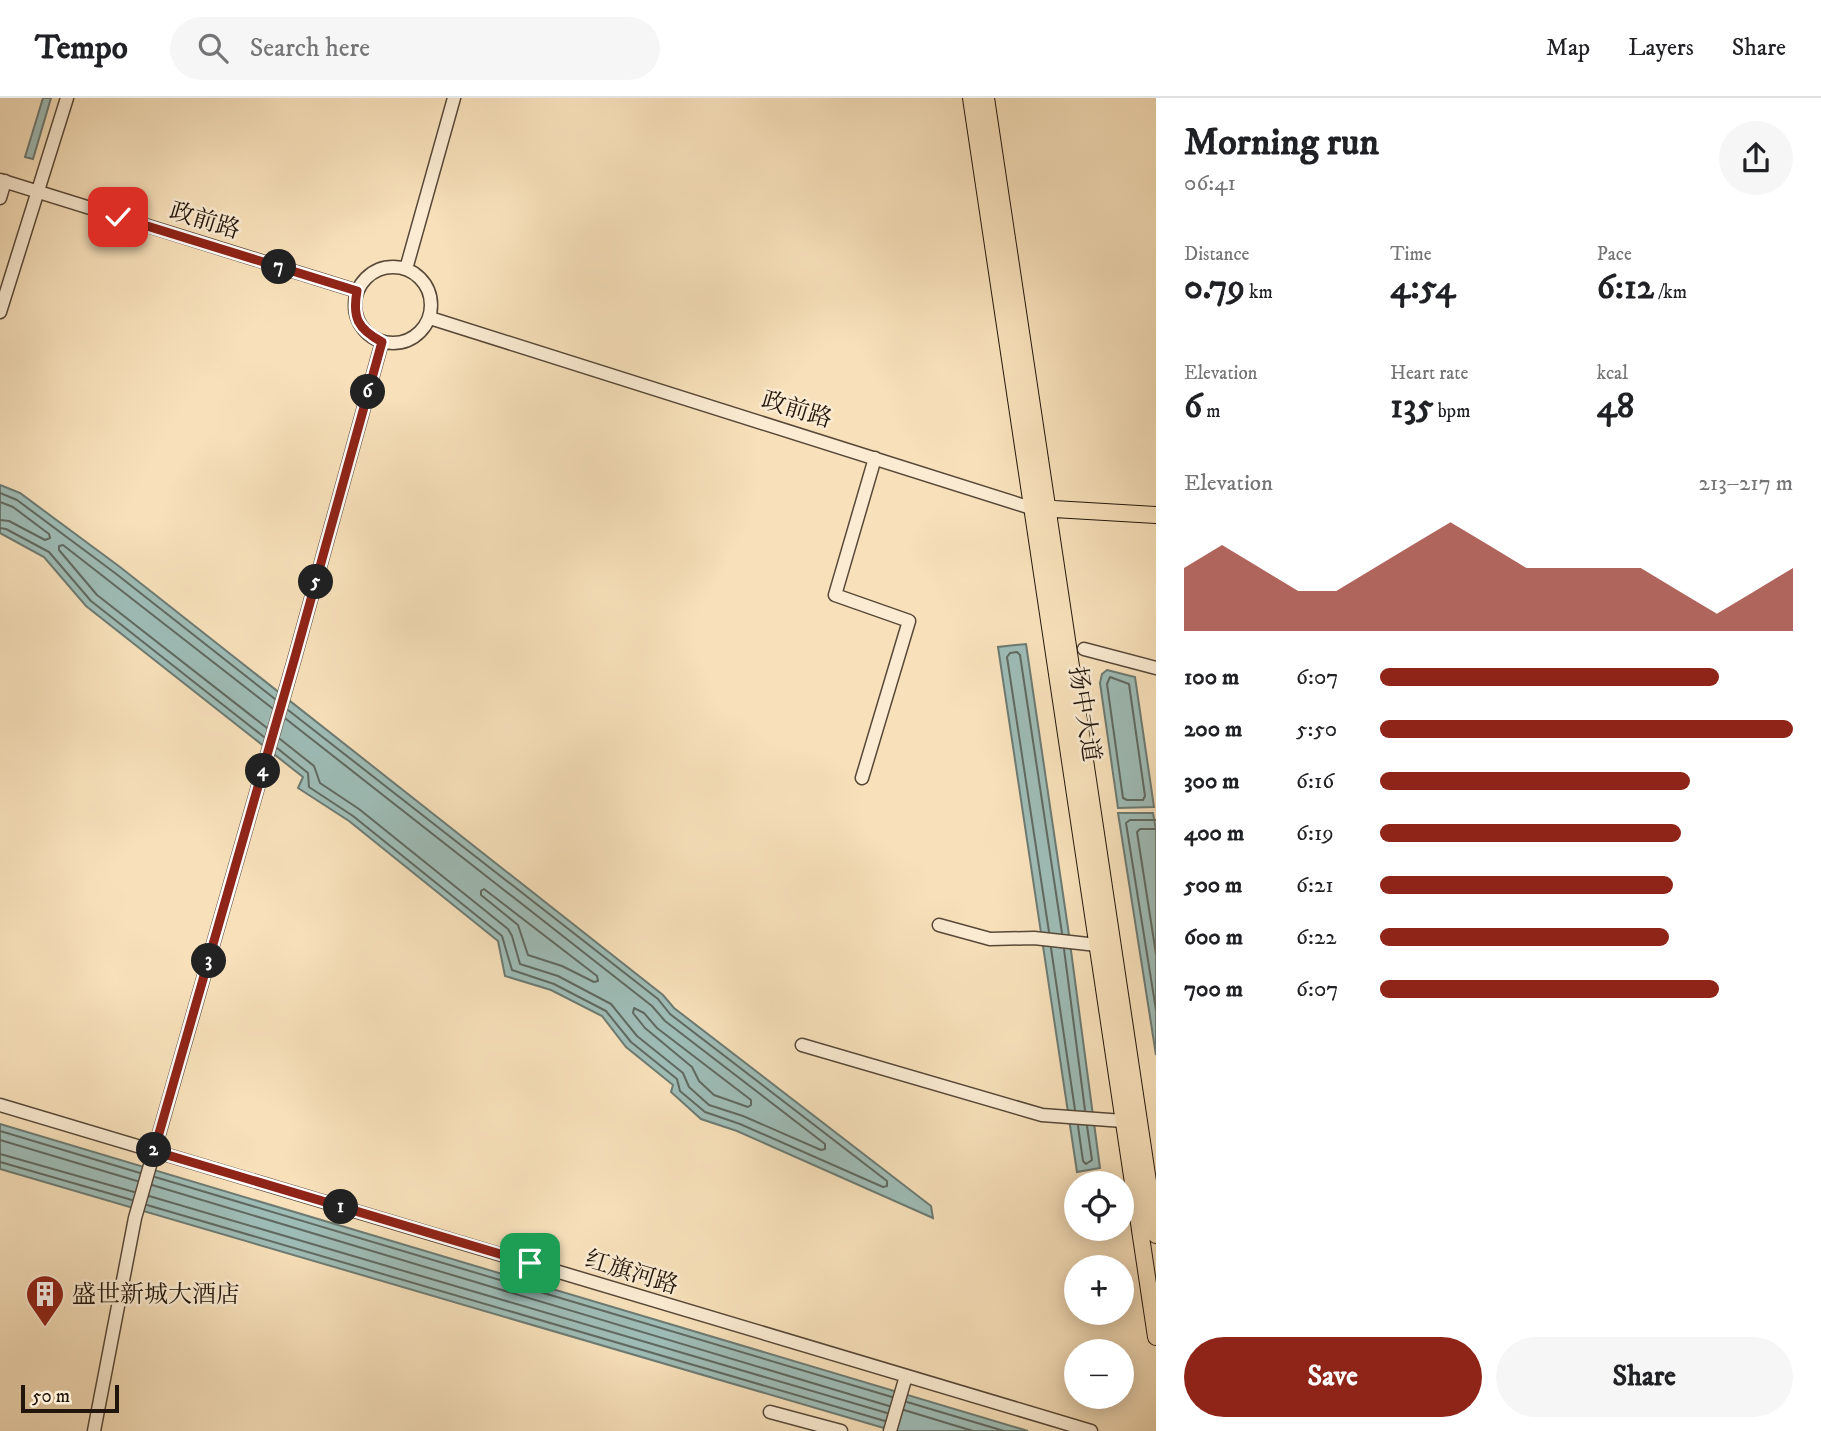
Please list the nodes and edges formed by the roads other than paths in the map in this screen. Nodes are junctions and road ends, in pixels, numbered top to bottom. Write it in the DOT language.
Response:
graph roads {
  1 [pos="66,98"];
  2 [pos="454,98"];
  3 [pos="971,98"];
  4 [pos="986,98"];
  5 [pos="2,181"];
  6 [pos="38,192"];
  7 [pos="0,198"];
  8 [pos="405,269"];
  9 [pos="357,291"];
  10 [pos="0,312"];
  11 [pos="430,318"];
  12 [pos="382,342"];
  13 [pos="875,458"];
  14 [pos="1039,508"];
  15 [pos="1156,516"];
  16 [pos="1084,649"];
  17 [pos="1156,668"];
  18 [pos="862,778"];
  19 [pos="939,925"];
  20 [pos="1097,945"];
  21 [pos="802,1045"];
  22 [pos="0,1105"];
  23 [pos="1124,1121"];
  24 [pos="153,1155"];
  25 [pos="1156,1235"];
  26 [pos="1156,1337"];
  27 [pos="906,1376"];
  28 [pos="770,1412"];
  29 [pos="94,1431"];
  30 [pos="841,1431"];
  31 [pos="890,1431"];
  32 [pos="1091,1431"];
  1 -- 6 [label="street"];
  2 -- 8 [label="street"];
  3 -- 14 [label="main road, 扬中大道"];
  4 -- 14 [label="main road, 扬中大道"];
  5 -- 6 [label="street, 政前路"];
  5 -- 7 [label="street"];
  6 -- 9 [label="street, 政前路"];
  6 -- 10 [label="street"];
  8 -- 9 [label="street"];
  8 -- 11 [label="street"];
  9 -- 12 [label="street"];
  11 -- 12 [label="street"];
  11 -- 13 [label="street, 政前路"];
  12 -- 24 [label="street"];
  13 -- 14 [label="street, 政前路"];
  13 -- 18 [label="street"];
  14 -- 15 [label="main road, 政前路"];
  14 -- 20 [label="main road, 扬中大道"];
  14 -- 25 [label="main road, 扬中大道"];
  16 -- 17 [label="street"];
  19 -- 20 [label="street"];
  20 -- 23 [label="main road, 扬中大道"];
  21 -- 23 [label="street"];
  22 -- 24 [label="street, 红旗河路"];
  23 -- 26 [label="main road, 扬中大道"];
  24 -- 27 [label="street, 红旗河路"];
  24 -- 29 [label="street"];
  27 -- 31 [label="street"];
  27 -- 32 [label="street, 红旗河路"];
  28 -- 30 [label="street"];
}
